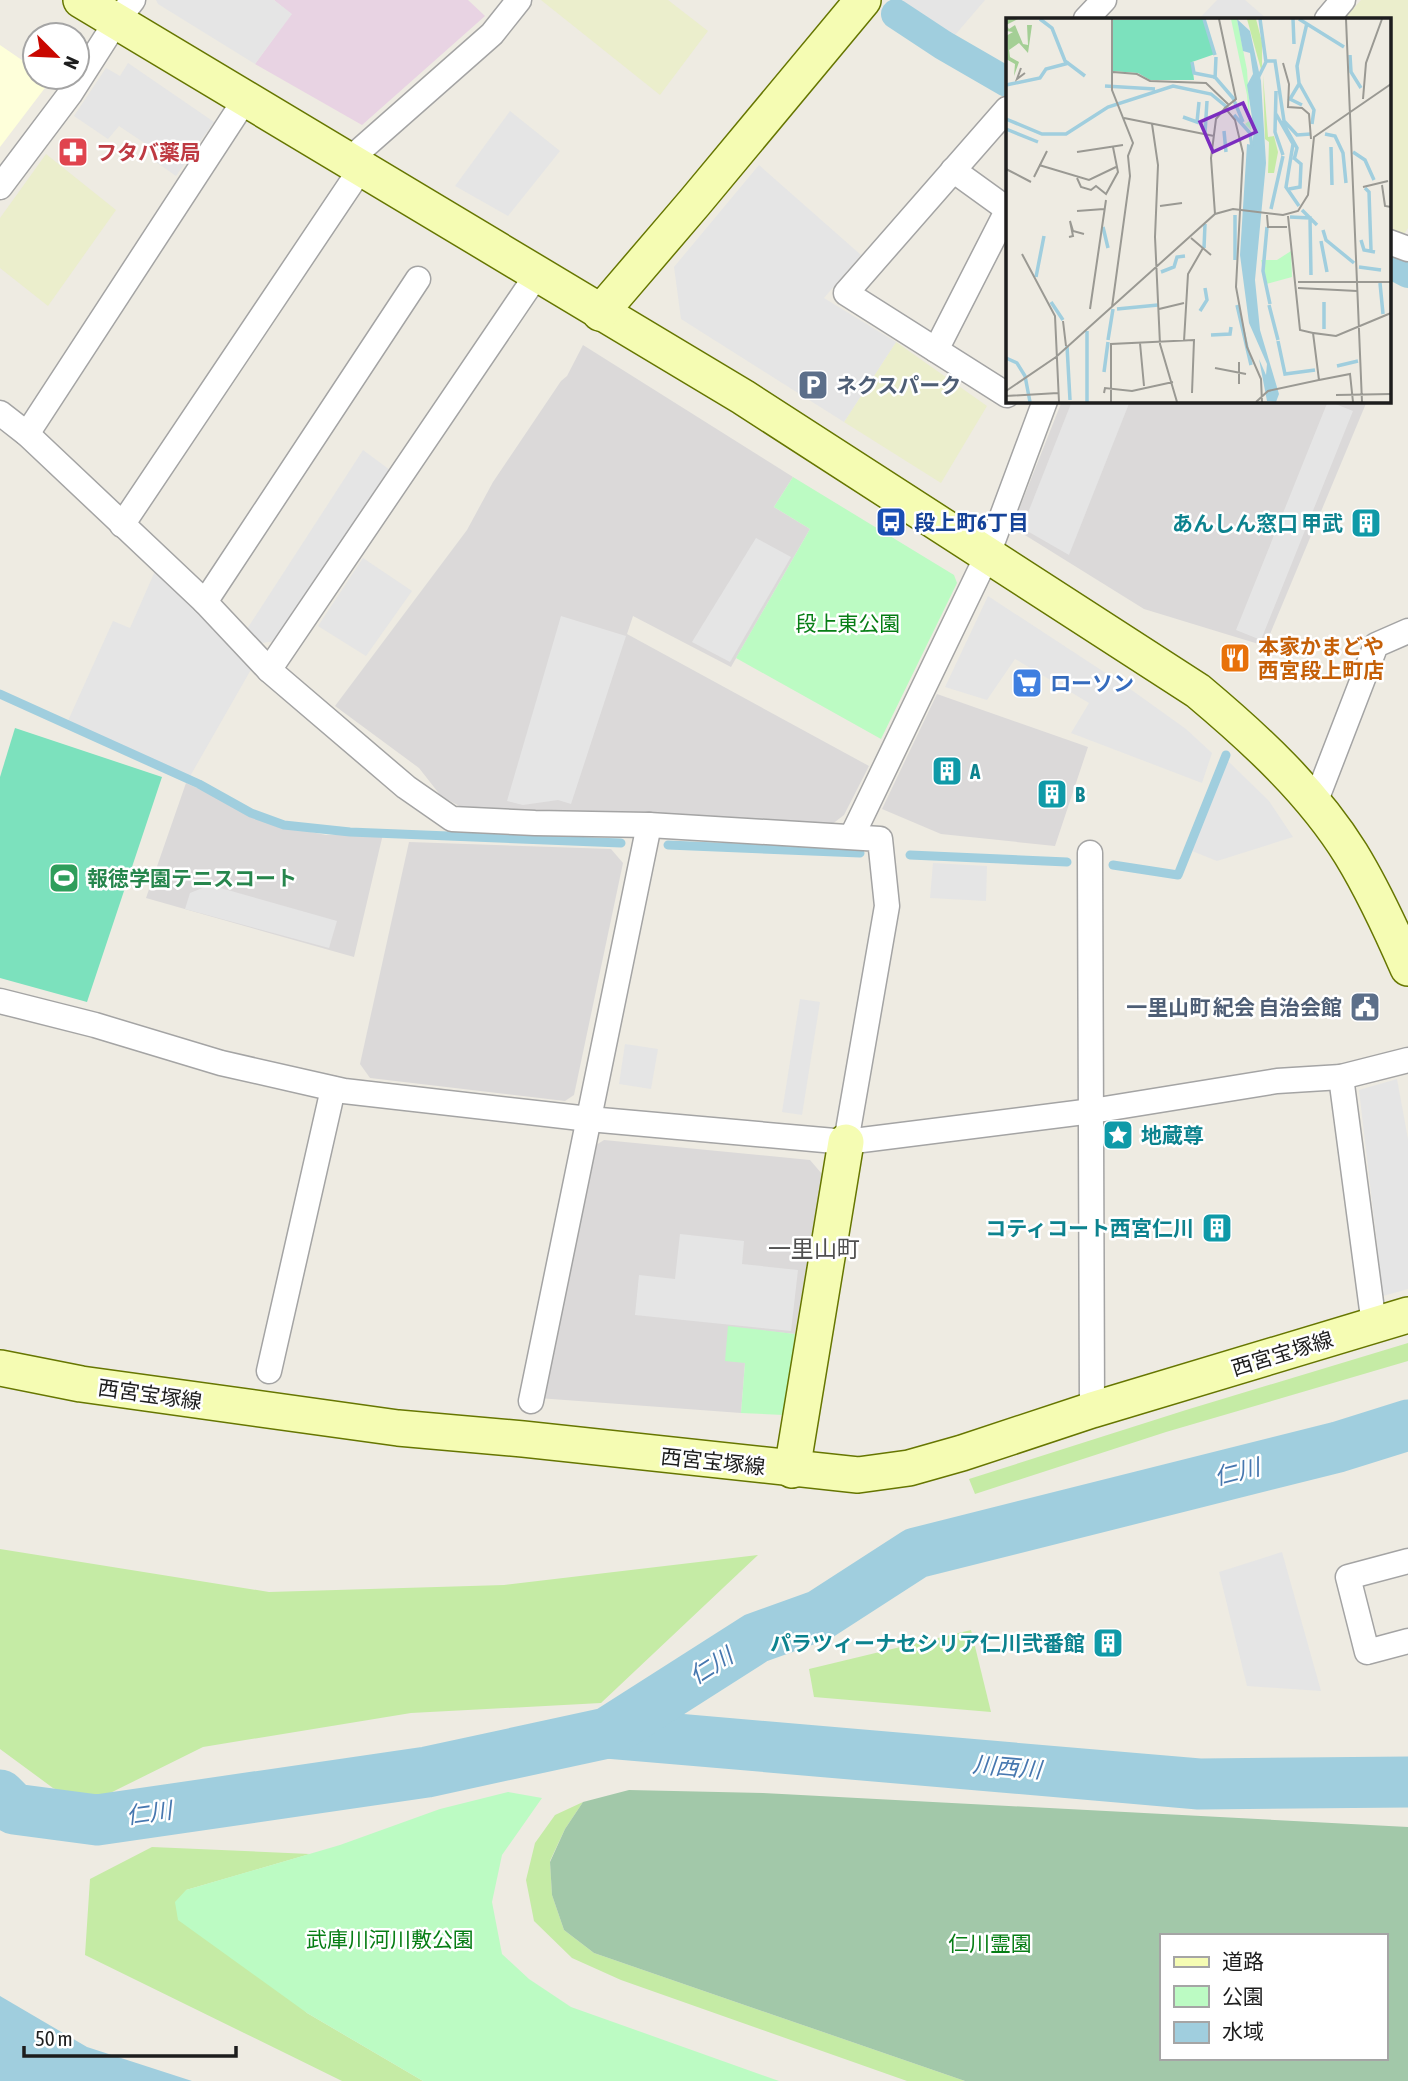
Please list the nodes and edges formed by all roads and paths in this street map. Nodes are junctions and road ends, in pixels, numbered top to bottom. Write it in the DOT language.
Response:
graph roads {
  1 [pos="81,0"];
  2 [pos="519,0"];
  3 [pos="863,0"];
  4 [pos="1104,0"];
  5 [pos="1343,0"];
  6 [pos="124,11"];
  7 [pos="1087,18"];
  8 [pos="1328,18"];
  9 [pos="246,98"];
  10 [pos="1006,109"];
  11 [pos="356,163"];
  12 [pos="953,170"];
  13 [pos="0,187"];
  14 [pos="1006,209"];
  15 [pos="1006,212"];
  16 [pos="1390,242"];
  17 [pos="1408,249"];
  18 [pos="538,273"];
  19 [pos="418,279"];
  20 [pos="600,313"];
  21 [pos="936,350"];
  22 [pos="1006,394"];
  23 [pos="1020,402"];
  24 [pos="1042,408"];
  25 [pos="0,413"];
  26 [pos="27,434"];
  27 [pos="122,525"];
  28 [pos="988,554"];
  29 [pos="205,602"];
  30 [pos="1408,631"];
  31 [pos="269,670"];
  32 [pos="1315,803"];
  33 [pos="649,825"];
  34 [pos="852,836"];
  35 [pos="1090,853"];
  36 [pos="1408,968"];
  37 [pos="0,1001"];
  38 [pos="1408,1060"];
  39 [pos="1341,1077"];
  40 [pos="333,1089"];
  41 [pos="1092,1111"];
  42 [pos="589,1119"];
  43 [pos="846,1142"];
  44 [pos="1408,1315"];
  45 [pos="1374,1325"];
  46 [pos="0,1368"];
  47 [pos="270,1371"];
  48 [pos="531,1401"];
  49 [pos="1092,1410"];
  50 [pos="792,1470"];
  51 [pos="1408,1561"];
  52 [pos="1408,1641"];
  1 -- 6 [label="street"];
  2 -- 11 [label="street"];
  3 -- 20 [label="street"];
  4 -- 7 [label="street"];
  5 -- 8 [label="street"];
  6 -- 9 [label="street"];
  6 -- 13 [label="street"];
  9 -- 11 [label="street"];
  9 -- 26 [label="street"];
  10 -- 12 [label="street"];
  11 -- 18 [label="street"];
  11 -- 27 [label="street"];
  12 -- 14 [label="street"];
  12 -- 21 [label="street"];
  15 -- 21 [label="street"];
  16 -- 17 [label="street"];
  18 -- 20 [label="street"];
  18 -- 31 [label="street"];
  19 -- 29 [label="street"];
  20 -- 28 [label="street"];
  21 -- 22 [label="street"];
  23 -- 24 [label="street"];
  24 -- 28 [label="street"];
  25 -- 26 [label="street"];
  26 -- 27 [label="street"];
  27 -- 29 [label="street"];
  28 -- 32 [label="street"];
  28 -- 34 [label="street"];
  29 -- 31 [label="street"];
  30 -- 32 [label="street"];
  31 -- 33 [label="street"];
  32 -- 36 [label="street"];
  33 -- 34 [label="street"];
  33 -- 42 [label="street"];
  34 -- 43 [label="street"];
  35 -- 41 [label="street"];
  37 -- 40 [label="street"];
  38 -- 39 [label="street"];
  39 -- 41 [label="street"];
  39 -- 45 [label="street"];
  40 -- 42 [label="street"];
  40 -- 47 [label="street"];
  41 -- 43 [label="street"];
  41 -- 49 [label="street"];
  42 -- 43 [label="street"];
  42 -- 48 [label="street"];
  43 -- 50 [label="street"];
  44 -- 45 [label="street, 西宮宝塚線"];
  45 -- 49 [label="street, 西宮宝塚線"];
  46 -- 50 [label="street, 西宮宝塚線"];
  49 -- 50 [label="street, 西宮宝塚線"];
  51 -- 52 [label="street"];
}
